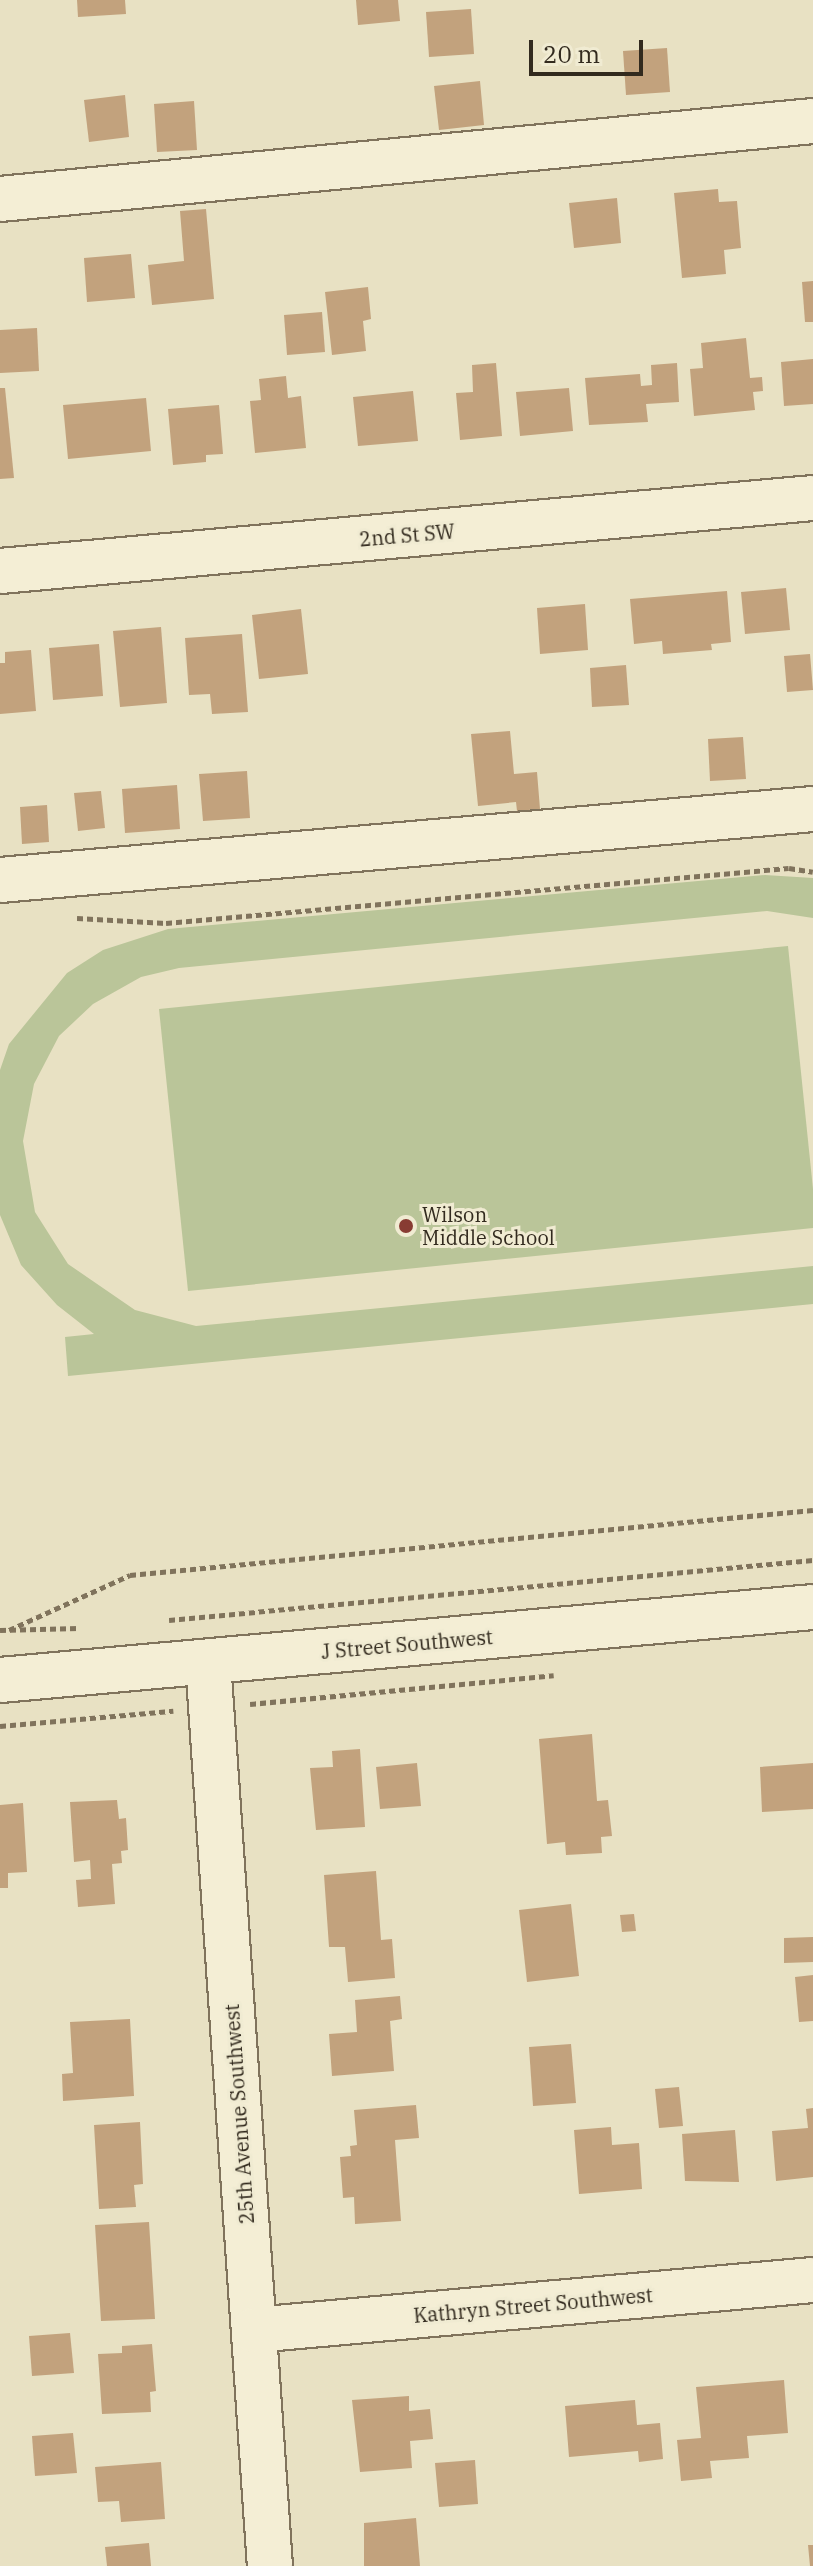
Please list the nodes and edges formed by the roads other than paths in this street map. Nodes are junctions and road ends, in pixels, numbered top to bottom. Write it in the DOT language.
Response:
graph roads {
  1 [pos="813,121"];
  2 [pos="0,199"];
  3 [pos="813,498"];
  4 [pos="0,571"];
  5 [pos="813,809"];
  6 [pos="0,880"];
  7 [pos="813,1607"];
  8 [pos="208,1662"];
  9 [pos="0,1680"];
  10 [pos="813,2280"];
  11 [pos="254,2330"];
  12 [pos="270,2566"];
  1 -- 2 [label="street"];
  3 -- 4 [label="street, 2nd St SW"];
  5 -- 6 [label="street"];
  7 -- 8 [label="street, J Street Southwest"];
  8 -- 9 [label="street, J Street Southwest"];
  8 -- 11 [label="street, 25th Avenue Southwest"];
  10 -- 11 [label="street, Kathryn Street Southwest"];
  11 -- 12 [label="street, 25th Avenue Southwest"];
}
